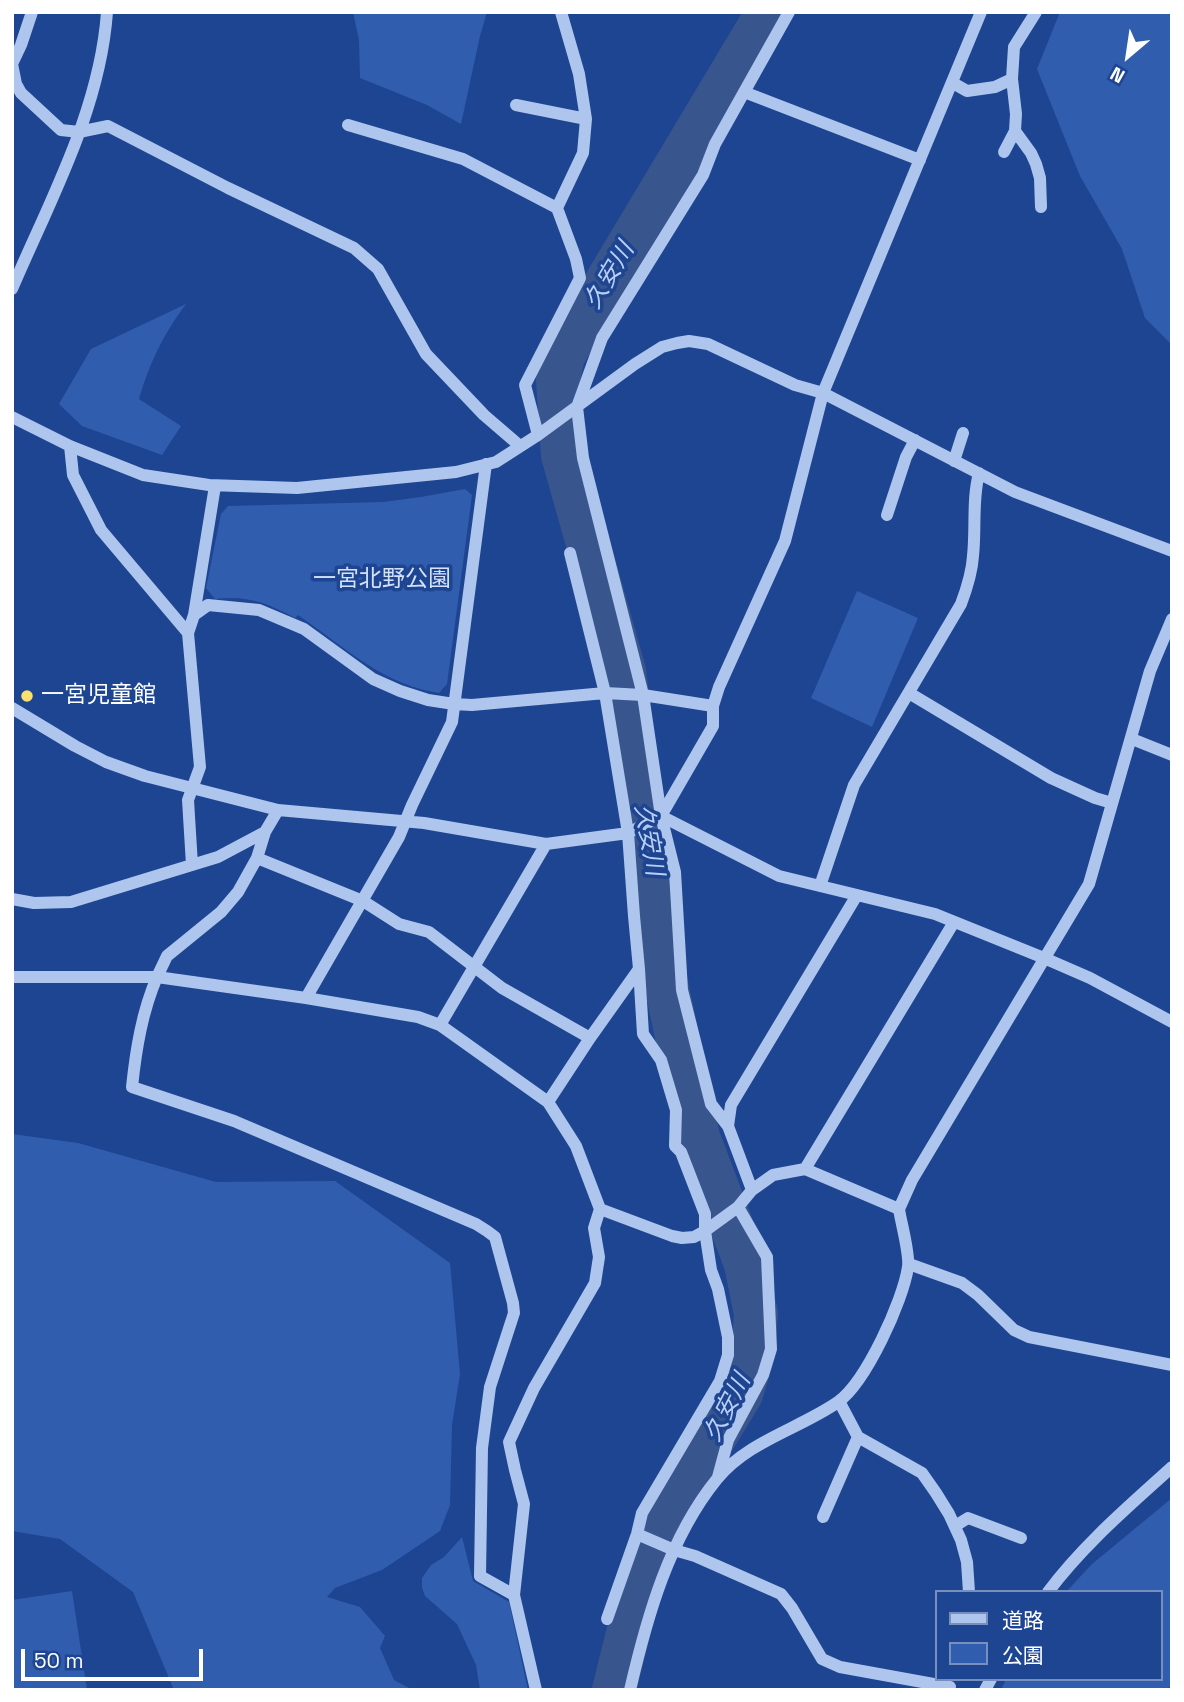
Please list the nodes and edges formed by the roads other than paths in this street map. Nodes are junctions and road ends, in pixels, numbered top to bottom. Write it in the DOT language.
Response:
graph roads {
  1 [pos="32,12"];
  2 [pos="107,12"];
  3 [pos="561,12"];
  4 [pos="789,12"];
  5 [pos="981,12"];
  6 [pos="1035,12"];
  7 [pos="1012,79"];
  8 [pos="953,83"];
  9 [pos="744,92"];
  10 [pos="516,105"];
  11 [pos="586,118"];
  12 [pos="348,125"];
  13 [pos="1015,131"];
  14 [pos="79,132"];
  15 [pos="1004,152"];
  16 [pos="919,160"];
  17 [pos="1041,207"];
  18 [pos="557,208"];
  19 [pos="12,289"];
  20 [pos="822,393"];
  21 [pos="577,407"];
  22 [pos="12,417"];
  23 [pos="963,433"];
  24 [pos="538,435"];
  25 [pos="915,440"];
  26 [pos="70,446"];
  27 [pos="520,446"];
  28 [pos="954,461"];
  29 [pos="486,464"];
  30 [pos="979,473"];
  31 [pos="215,485"];
  32 [pos="887,515"];
  33 [pos="1172,551"];
  34 [pos="570,553"];
  35 [pos="194,615"];
  36 [pos="1172,619"];
  37 [pos="188,633"];
  38 [pos="605,693"];
  39 [pos="909,693"];
  40 [pos="643,695"];
  41 [pos="454,704"];
  42 [pos="713,706"];
  43 [pos="12,708"];
  44 [pos="1132,739"];
  45 [pos="1172,755"];
  46 [pos="192,788"];
  47 [pos="1112,803"];
  48 [pos="278,810"];
  49 [pos="661,816"];
  50 [pos="406,822"];
  51 [pos="265,832"];
  52 [pos="628,833"];
  53 [pos="547,844"];
  54 [pos="257,858"];
  55 [pos="192,865"];
  56 [pos="820,886"];
  57 [pos="857,895"];
  58 [pos="12,899"];
  59 [pos="363,901"];
  60 [pos="954,922"];
  61 [pos="1044,958"];
  62 [pos="474,967"];
  63 [pos="639,968"];
  64 [pos="12,977"];
  65 [pos="157,977"];
  66 [pos="306,998"];
  67 [pos="1172,1022"];
  68 [pos="440,1025"];
  69 [pos="590,1038"];
  70 [pos="548,1102"];
  71 [pos="728,1126"];
  72 [pos="805,1169"];
  73 [pos="752,1190"];
  74 [pos="738,1207"];
  75 [pos="600,1209"];
  76 [pos="899,1209"];
  77 [pos="710,1227"];
  78 [pos="909,1264"];
  79 [pos="1172,1365"];
  80 [pos="839,1401"];
  81 [pos="858,1437"];
  82 [pos="1172,1467"];
  83 [pos="718,1478"];
  84 [pos="823,1517"];
  85 [pos="955,1526"];
  86 [pos="637,1534"];
  87 [pos="1021,1538"];
  88 [pos="674,1550"];
  89 [pos="968,1590"];
  90 [pos="1050,1590"];
  91 [pos="514,1595"];
  92 [pos="607,1619"];
  93 [pos="952,1685"];
  94 [pos="536,1690"];
  95 [pos="630,1690"];
  1 -- 14 [label="street"];
  2 -- 14 [label="street"];
  3 -- 11 [label="street"];
  4 -- 9 [label="street"];
  5 -- 8 [label="street"];
  6 -- 7 [label="street"];
  7 -- 8 [label="street"];
  7 -- 13 [label="street"];
  8 -- 16 [label="street"];
  9 -- 16 [label="street"];
  9 -- 21 [label="street"];
  10 -- 11 [label="street"];
  11 -- 18 [label="street"];
  12 -- 18 [label="street"];
  13 -- 15 [label="street"];
  13 -- 17 [label="street"];
  14 -- 19 [label="street"];
  14 -- 27 [label="street"];
  16 -- 20 [label="street"];
  18 -- 24 [label="street"];
  20 -- 21 [label="street"];
  20 -- 25 [label="street"];
  20 -- 42 [label="street"];
  21 -- 24 [label="street"];
  21 -- 40 [label="street"];
  22 -- 26 [label="street"];
  23 -- 28 [label="street"];
  24 -- 27 [label="street"];
  25 -- 28 [label="street"];
  25 -- 32 [label="street"];
  26 -- 31 [label="street"];
  26 -- 37 [label="street"];
  27 -- 29 [label="street"];
  28 -- 30 [label="street"];
  29 -- 31 [label="street"];
  29 -- 41 [label="street"];
  30 -- 33 [label="street"];
  30 -- 39 [label="street"];
  31 -- 35 [label="street"];
  34 -- 38 [label="street"];
  35 -- 37 [label="street"];
  35 -- 41 [label="street"];
  36 -- 44 [label="street"];
  37 -- 46 [label="street"];
  38 -- 40 [label="street"];
  38 -- 41 [label="street"];
  38 -- 52 [label="street"];
  39 -- 47 [label="street"];
  39 -- 56 [label="street"];
  40 -- 42 [label="street"];
  40 -- 49 [label="street"];
  41 -- 50 [label="street"];
  42 -- 49 [label="street"];
  43 -- 46 [label="street"];
  44 -- 45 [label="street"];
  44 -- 47 [label="street"];
  46 -- 48 [label="street"];
  46 -- 55 [label="street"];
  47 -- 61 [label="street"];
  48 -- 50 [label="street"];
  48 -- 51 [label="street"];
  49 -- 52 [label="street"];
  49 -- 56 [label="street"];
  49 -- 71 [label="street"];
  50 -- 53 [label="street"];
  50 -- 59 [label="street"];
  51 -- 54 [label="street"];
  51 -- 55 [label="street"];
  52 -- 53 [label="street"];
  52 -- 63 [label="street"];
  53 -- 62 [label="street"];
  54 -- 59 [label="street"];
  54 -- 65 [label="street"];
  55 -- 58 [label="street"];
  56 -- 57 [label="street"];
  57 -- 60 [label="street"];
  57 -- 71 [label="street"];
  59 -- 62 [label="street"];
  59 -- 66 [label="street"];
  60 -- 61 [label="street"];
  60 -- 72 [label="street"];
  61 -- 67 [label="street"];
  61 -- 76 [label="street"];
  62 -- 68 [label="street"];
  62 -- 69 [label="street"];
  63 -- 69 [label="street"];
  63 -- 77 [label="street"];
  64 -- 65 [label="street"];
  65 -- 66 [label="street"];
  65 -- 91 [label="street"];
  66 -- 68 [label="street"];
  68 -- 70 [label="street"];
  69 -- 70 [label="street"];
  70 -- 75 [label="street"];
  71 -- 73 [label="street"];
  72 -- 73 [label="street"];
  72 -- 76 [label="street"];
  73 -- 74 [label="street"];
  74 -- 77 [label="street"];
  74 -- 83 [label="street"];
  75 -- 77 [label="street"];
  75 -- 91 [label="street"];
  76 -- 78 [label="street"];
  77 -- 86 [label="street"];
  78 -- 79 [label="street"];
  78 -- 80 [label="street"];
  80 -- 81 [label="street"];
  80 -- 83 [label="street"];
  81 -- 84 [label="street"];
  81 -- 85 [label="street"];
  82 -- 90 [label="street"];
  83 -- 88 [label="street"];
  85 -- 87 [label="street"];
  85 -- 89 [label="street"];
  86 -- 88 [label="street"];
  86 -- 92 [label="street"];
  88 -- 93 [label="street"];
  88 -- 95 [label="street"];
  91 -- 94 [label="street"];
}
